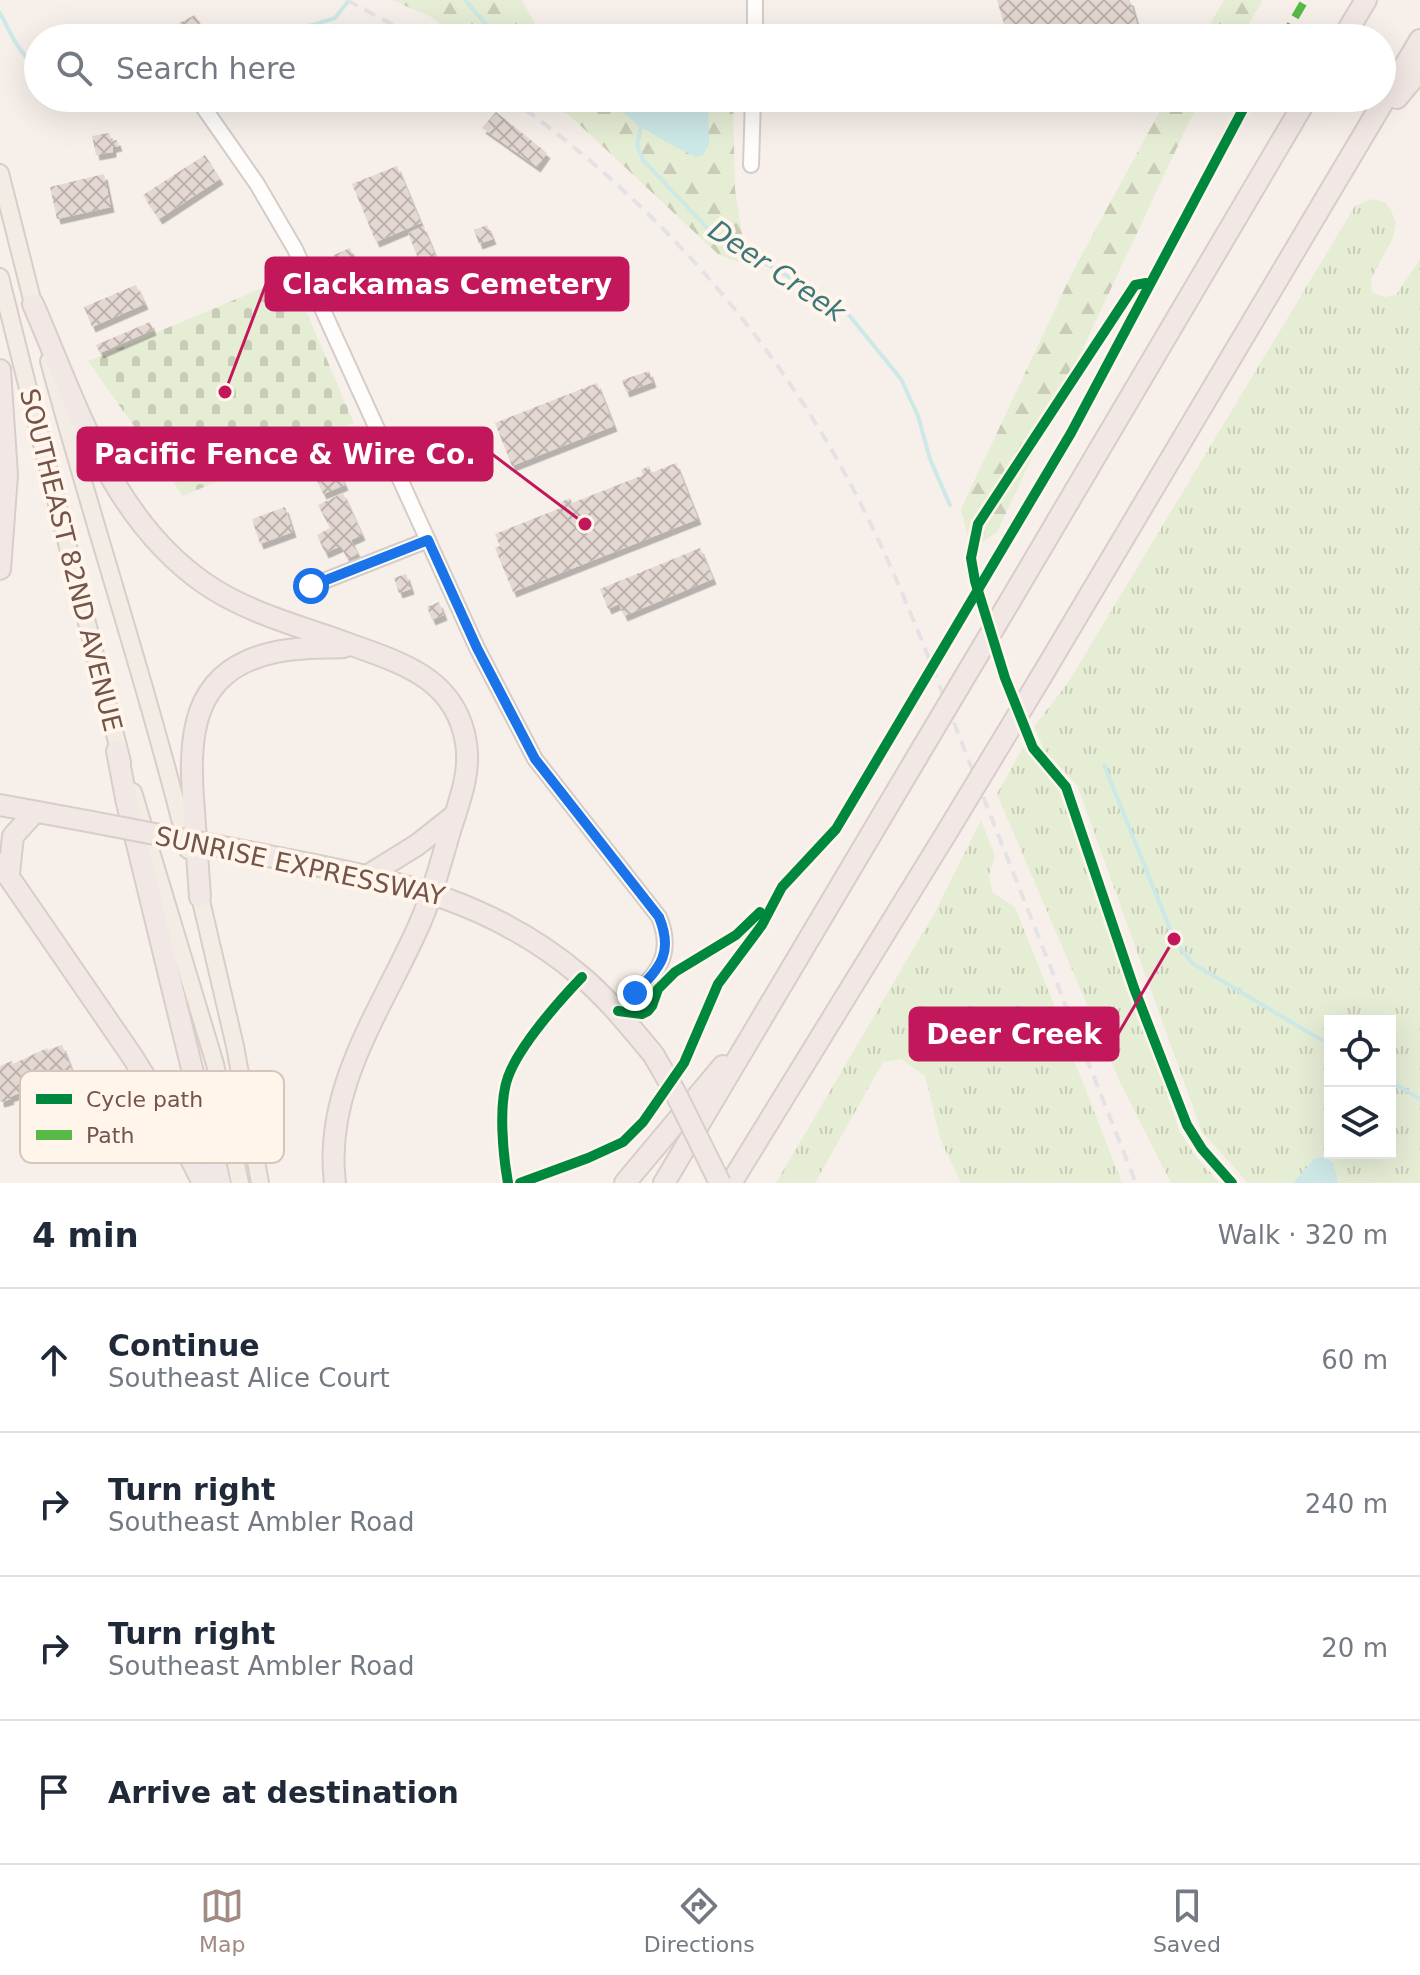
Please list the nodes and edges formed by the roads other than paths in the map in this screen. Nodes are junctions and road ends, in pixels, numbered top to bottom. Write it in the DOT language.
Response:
graph roads {
  1 [pos="755,0"];
  2 [pos="1366,0"];
  3 [pos="755,24"];
  4 [pos="1351,24"];
  5 [pos="1420,40"];
  6 [pos="1420,70"];
  7 [pos="1396,80"];
  8 [pos="1396,99"];
  9 [pos="207,112"];
  10 [pos="753,112"];
  11 [pos="1299,112"];
  12 [pos="1377,112"];
  13 [pos="1386,112"];
  14 [pos="1354,151"];
  15 [pos="751,165"];
  16 [pos="0,173"];
  17 [pos="0,277"];
  18 [pos="33,304"];
  19 [pos="0,370"];
  20 [pos="428,540"];
  21 [pos="0,569"];
  22 [pos="311,586"];
  23 [pos="356,647"];
  24 [pos="117,751"];
  25 [pos="0,805"];
  26 [pos="35,812"];
  27 [pos="455,815"];
  28 [pos="4,869"];
  29 [pos="367,876"];
  30 [pos="431,892"];
  31 [pos="200,897"];
  32 [pos="618,1011"];
  33 [pos="761,1020"];
  34 [pos="139,1071"];
  35 [pos="193,1071"];
  36 [pos="216,1071"];
  37 [pos="240,1071"];
  38 [pos="771,1121"];
  39 [pos="193,1163"];
  40 [pos="215,1163"];
  41 [pos="236,1163"];
  42 [pos="256,1163"];
  43 [pos="203,1183"];
  44 [pos="220,1183"];
  45 [pos="240,1183"];
  46 [pos="260,1183"];
  47 [pos="335,1183"];
  48 [pos="625,1183"];
  49 [pos="664,1183"];
  50 [pos="720,1183"];
  51 [pos="731,1183"];
  52 [pos="743,1183"];
  1 -- 3 [label="street"];
  2 -- 4 [label="highway"];
  5 -- 7 [label="highway"];
  6 -- 8 [label="highway"];
  9 -- 20 [label="street"];
  10 -- 15 [label="street"];
  11 -- 33 [label="highway, bridge"];
  12 -- 14 [label="highway"];
  13 -- 14 [label="highway"];
  14 -- 38 [label="highway, bridge"];
  16 -- 18 [label="main road, SOUTHEAST 82ND AVENUE"];
  17 -- 24 [label="main road, SOUTHEAST 82ND AVENUE"];
  18 -- 23 [label="highway"];
  18 -- 31 [label="main road, SOUTHEAST 82ND AVENUE"];
  19 -- 21 [label="highway"];
  20 -- 22 [label="street"];
  20 -- 32 [label="street"];
  23 -- 27 [label="highway"];
  23 -- 31 [label="highway"];
  24 -- 35 [label="highway"];
  24 -- 36 [label="main road, SOUTHEAST 82ND AVENUE"];
  25 -- 26 [label="highway, SUNRISE EXPRESSWAY"];
  26 -- 28 [label="highway"];
  26 -- 29 [label="highway, SUNRISE EXPRESSWAY, bridge"];
  27 -- 29 [label="highway"];
  27 -- 30 [label="highway"];
  28 -- 34 [label="highway"];
  29 -- 30 [label="highway, SUNRISE EXPRESSWAY"];
  30 -- 32 [label="highway, SUNRISE EXPRESSWAY"];
  30 -- 47 [label="highway"];
  31 -- 37 [label="main road, SOUTHEAST 82ND AVENUE"];
  32 -- 50 [label="highway, SUNRISE EXPRESSWAY, bridge"];
  33 -- 48 [label="highway"];
  33 -- 49 [label="highway"];
  38 -- 51 [label="highway"];
  38 -- 52 [label="highway"];
  39 -- 43 [label="highway"];
  40 -- 44 [label="highway"];
  41 -- 45 [label="main road, SOUTHEAST 82ND AVENUE"];
  42 -- 46 [label="main road, SOUTHEAST 82ND AVENUE"];
}
